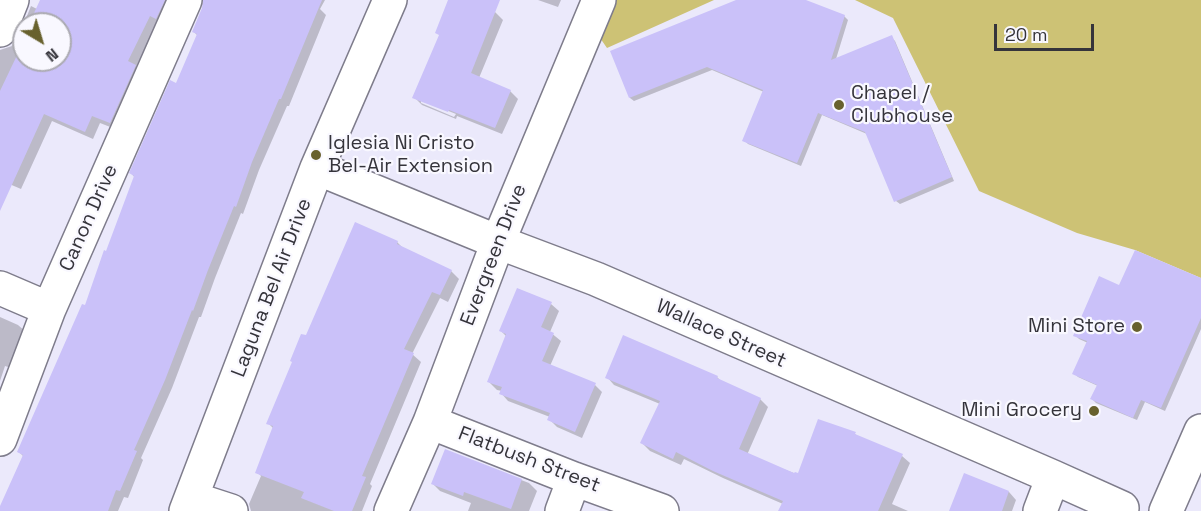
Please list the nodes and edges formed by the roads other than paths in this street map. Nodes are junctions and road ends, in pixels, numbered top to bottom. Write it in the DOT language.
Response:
graph roads {
  1 [pos="12,0"];
  2 [pos="185,0"];
  3 [pos="390,0"];
  4 [pos="599,0"];
  5 [pos="0,30"];
  6 [pos="317,168"];
  7 [pos="498,242"];
  8 [pos="0,288"];
  9 [pos="49,309"];
  10 [pos="430,422"];
  11 [pos="1201,431"];
  12 [pos="0,439"];
  13 [pos="1053,477"];
  14 [pos="574,479"];
  15 [pos="188,504"];
  16 [pos="1122,508"];
  17 [pos="231,511"];
  18 [pos="391,511"];
  19 [pos="562,511"];
  20 [pos="662,511"];
  21 [pos="1040,511"];
  22 [pos="1166,511"];
  1 -- 5 [label="street"];
  2 -- 9 [label="street, Canon Drive"];
  3 -- 6 [label="street, Laguna Bel Air Drive"];
  4 -- 7 [label="street, Evergreen Drive"];
  6 -- 7 [label="street, Wallace Street"];
  6 -- 15 [label="street, Laguna Bel Air Drive"];
  7 -- 10 [label="street, Evergreen Drive"];
  7 -- 13 [label="street, Wallace Street"];
  8 -- 9 [label="street"];
  9 -- 12 [label="street, Canon Drive"];
  10 -- 14 [label="street, Flatbush Street"];
  10 -- 18 [label="street, Evergreen Drive"];
  11 -- 22 [label="street"];
  13 -- 16 [label="street, Wallace Street"];
  13 -- 21 [label="street"];
  14 -- 19 [label="street"];
  14 -- 20 [label="street, Flatbush Street"];
  15 -- 17 [label="street"];
}
